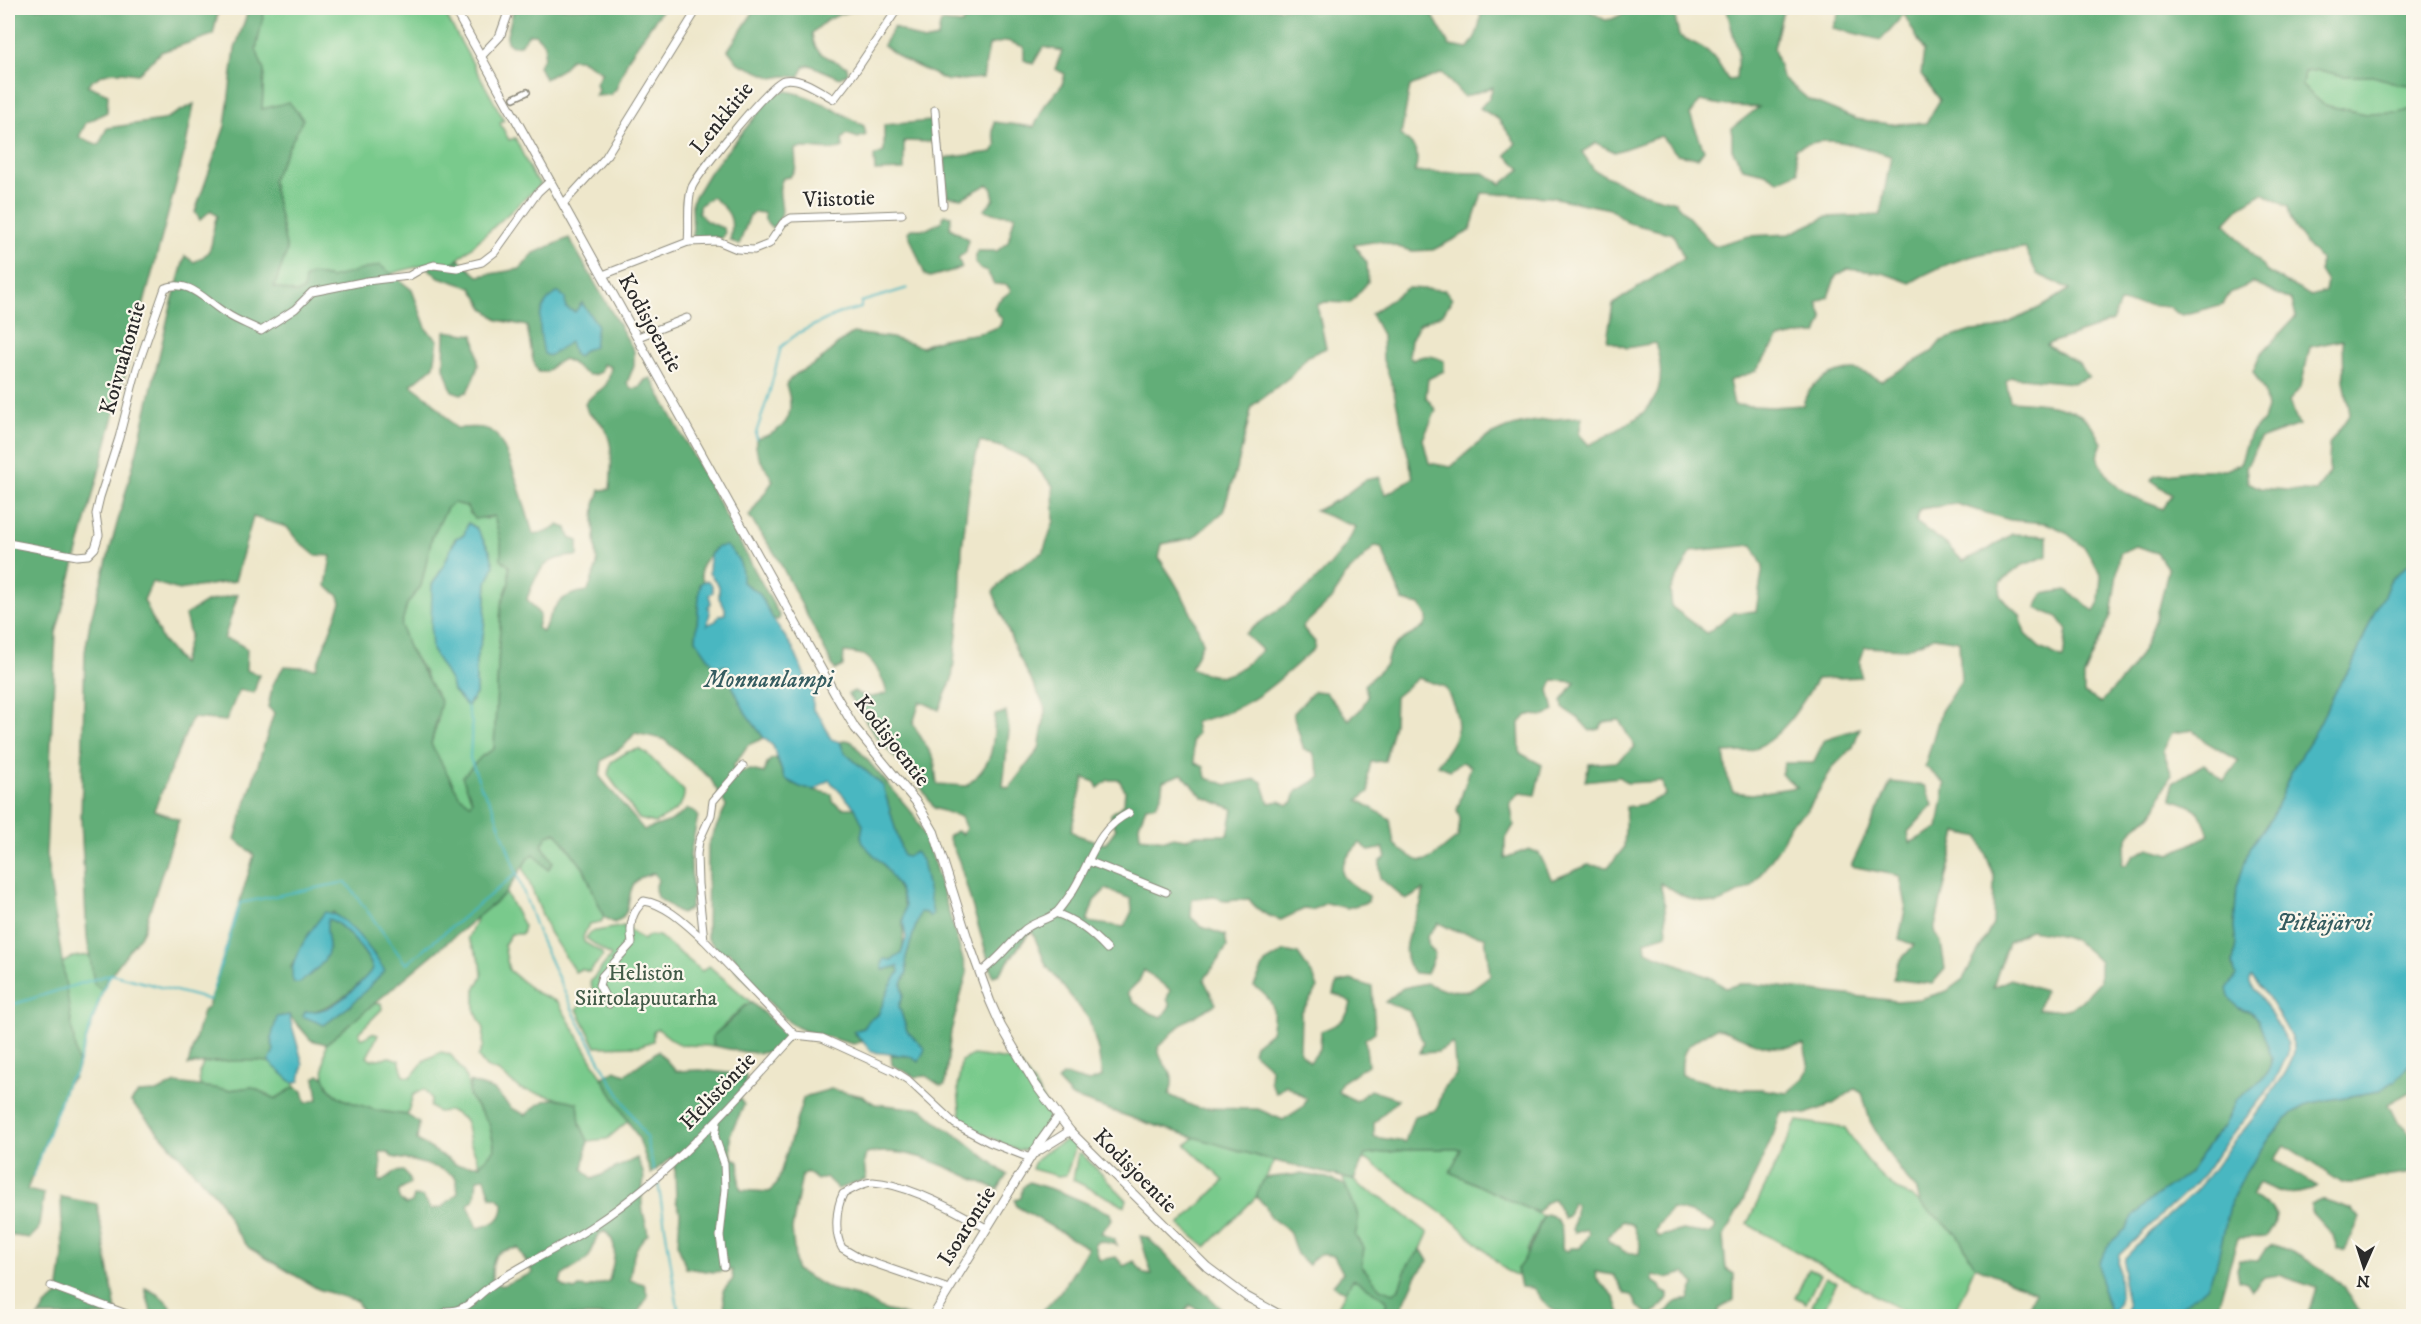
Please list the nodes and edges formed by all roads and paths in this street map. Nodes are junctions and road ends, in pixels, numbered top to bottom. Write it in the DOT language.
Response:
graph roads {
  1 [pos="454,8"];
  2 [pos="510,8"];
  3 [pos="698,8"];
  4 [pos="898,8"];
  5 [pos="480,56"];
  6 [pos="527,92"];
  7 [pos="514,98"];
  8 [pos="936,110"];
  9 [pos="550,180"];
  10 [pos="563,204"];
  11 [pos="943,205"];
  12 [pos="902,214"];
  13 [pos="688,242"];
  14 [pos="603,275"];
  15 [pos="687,318"];
  16 [pos="638,336"];
  17 [pos="8,543"];
  18 [pos="743,766"];
  19 [pos="1128,813"];
  20 [pos="1088,861"];
  21 [pos="1166,892"];
  22 [pos="1055,914"];
  23 [pos="704,940"];
  24 [pos="1107,949"];
  25 [pos="980,973"];
  26 [pos="609,1004"];
  27 [pos="795,1035"];
  28 [pos="1058,1117"];
  29 [pos="717,1122"];
  30 [pos="1070,1131"];
  31 [pos="1031,1156"];
  32 [pos="986,1228"];
  33 [pos="723,1266"];
  34 [pos="51,1286"];
  35 [pos="949,1289"];
  36 [pos="132,1317"];
  37 [pos="442,1317"];
  38 [pos="933,1317"];
  39 [pos="1282,1317"];
  1 -- 5 [label="street, Kodisjoentie"];
  2 -- 5 [label="street"];
  3 -- 10 [label="street"];
  4 -- 13 [label="street, Lenkkitie"];
  5 -- 9 [label="street, Kodisjoentie"];
  6 -- 7 [label="street"];
  8 -- 11 [label="street"];
  9 -- 10 [label="street, Kodisjoentie"];
  9 -- 17 [label="street, Koivuahontie"];
  10 -- 14 [label="street, Kodisjoentie"];
  12 -- 13 [label="street, Viistotie"];
  13 -- 14 [label="street, Viistotie"];
  14 -- 16 [label="street, Kodisjoentie"];
  15 -- 16 [label="street"];
  16 -- 25 [label="street, Kodisjoentie"];
  18 -- 23 [label="street"];
  19 -- 20 [label="street"];
  20 -- 21 [label="street"];
  20 -- 22 [label="street"];
  22 -- 24 [label="street"];
  22 -- 25 [label="street"];
  23 -- 26 [label="street"];
  23 -- 27 [label="street"];
  25 -- 28 [label="street, Kodisjoentie"];
  27 -- 29 [label="street, Helistöntie"];
  27 -- 31 [label="street"];
  28 -- 30 [label="street, Kodisjoentie"];
  28 -- 31 [label="street, Isoarontie"];
  29 -- 33 [label="street"];
  29 -- 37 [label="street, Helistöntie"];
  30 -- 31 [label="street, Isoarontie"];
  30 -- 39 [label="street, Kodisjoentie"];
  31 -- 32 [label="street, Isoarontie"];
  32 -- 35 [label="street, Isoarontie"];
  32 -- 35 [label="street"];
  34 -- 36 [label="street"];
  35 -- 38 [label="street, Isoarontie"];
}
